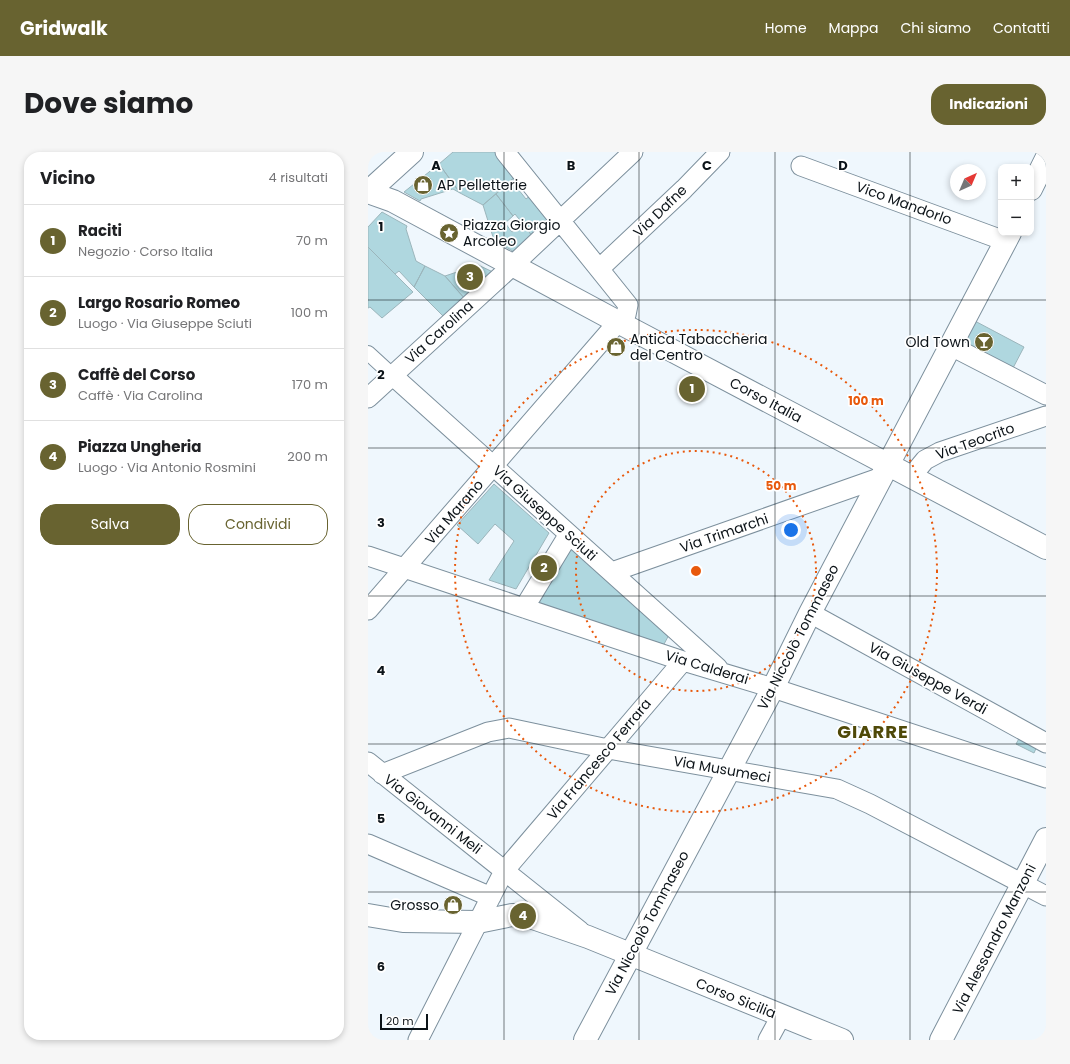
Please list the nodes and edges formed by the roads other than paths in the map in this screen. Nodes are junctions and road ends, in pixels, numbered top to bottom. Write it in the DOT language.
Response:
graph roads {
  1 [pos="412,152"];
  2 [pos="505,152"];
  3 [pos="633,152"];
  4 [pos="720,152"];
  5 [pos="1039,152"];
  6 [pos="1046,155"];
  7 [pos="1046,159"];
  8 [pos="801,166"];
  9 [pos="1034,183"];
  10 [pos="368,192"];
  11 [pos="560,220"];
  12 [pos="1007,237"];
  13 [pos="512,266"];
  14 [pos="599,269"];
  15 [pos="618,322"];
  16 [pos="951,346"];
  17 [pos="368,354"];
  18 [pos="392,375"];
  19 [pos="1046,395"];
  20 [pos="368,398"];
  21 [pos="1046,416"];
  22 [pos="493,467"];
  23 [pos="885,471"];
  24 [pos="911,477"];
  25 [pos="569,534"];
  26 [pos="1046,548"];
  27 [pos="368,556"];
  28 [pos="404,568"];
  29 [pos="612,572"];
  30 [pos="524,608"];
  31 [pos="368,610"];
  32 [pos="810,613"];
  33 [pos="683,661"];
  34 [pos="722,672"];
  35 [pos="773,688"];
  36 [pos="1046,743"];
  37 [pos="608,749"];
  38 [pos="375,768"];
  39 [pos="729,770"];
  40 [pos="1046,778"];
  41 [pos="1046,839"];
  42 [pos="368,844"];
  43 [pos="506,864"];
  44 [pos="1022,883"];
  45 [pos="1046,896"];
  46 [pos="491,897"];
  47 [pos="368,915"];
  48 [pos="469,927"];
  49 [pos="588,937"];
  50 [pos="630,954"];
  51 [pos="781,1016"];
  52 [pos="418,1040"];
  53 [pos="585,1040"];
  54 [pos="768,1040"];
  55 [pos="842,1040"];
  56 [pos="942,1040"];
  1 -- 10 [label="street"];
  2 -- 11 [label="street, Via Marano"];
  3 -- 11 [label="street, Via Carolina"];
  4 -- 14 [label="street, Via Dafne"];
  5 -- 6 [label="street"];
  7 -- 9 [label="street"];
  8 -- 12 [label="street, Vico Mandorlo"];
  10 -- 13 [label="street, Corso Italia"];
  11 -- 13 [label="street, Via Carolina"];
  11 -- 14 [label="street, Via Marano"];
  12 -- 16 [label="street, Via Niccolò Tommaseo"];
  13 -- 15 [label="street, Corso Italia"];
  13 -- 18 [label="street, Via Carolina"];
  14 -- 15 [label="street, Via Marano"];
  15 -- 22 [label="street, Via Marano"];
  15 -- 23 [label="street, Corso Italia"];
  16 -- 19 [label="street"];
  16 -- 23 [label="street, Via Niccolò Tommaseo"];
  17 -- 18 [label="street, Via Giuseppe Sciuti"];
  18 -- 20 [label="street, Via Carolina"];
  18 -- 22 [label="street, Via Giuseppe Sciuti"];
  21 -- 24 [label="street, Via Teocrito"];
  22 -- 25 [label="street, Via Giuseppe Sciuti"];
  22 -- 28 [label="street, Via Marano"];
  23 -- 24 [label="street, Corso Italia"];
  23 -- 29 [label="street, Via Trimarchi"];
  23 -- 32 [label="street, Via Niccolò Tommaseo"];
  24 -- 26 [label="street, Corso Italia"];
  25 -- 29 [label="street, Via Giuseppe Sciuti"];
  25 -- 30 [label="street"];
  27 -- 28 [label="street, Via Calderai"];
  28 -- 30 [label="street, Via Calderai"];
  28 -- 31 [label="street, Via Marano"];
  29 -- 34 [label="street, Via Giuseppe Sciuti"];
  30 -- 33 [label="street, Via Calderai"];
  32 -- 35 [label="street, Via Niccolò Tommaseo"];
  32 -- 36 [label="street, Via Giuseppe Verdi"];
  33 -- 34 [label="street, Via Calderai"];
  33 -- 37 [label="street, Via Francesco Ferrara"];
  34 -- 35 [label="street, Via Calderai"];
  35 -- 39 [label="street, Via Niccolò Tommaseo"];
  35 -- 40 [label="street, Via Calderai"];
  37 -- 38 [label="street, Via Musumeci"];
  37 -- 39 [label="street, Via Musumeci"];
  37 -- 43 [label="street, Via Francesco Ferrara"];
  38 -- 43 [label="street, Via Giovanni Meli"];
  39 -- 44 [label="street, Via Musumeci"];
  39 -- 50 [label="street, Via Niccolò Tommaseo"];
  41 -- 44 [label="street, Via Alessandro Manzoni"];
  42 -- 46 [label="street"];
  43 -- 46 [label="street, Via Francesco Ferrara"];
  43 -- 49 [label="street, Via Giovanni Meli"];
  44 -- 45 [label="street, Via Musumeci"];
  44 -- 56 [label="street, Via Alessandro Manzoni"];
  46 -- 48 [label="street, Via Francesco Ferrara"];
  47 -- 48 [label="street, Corso Sicilia"];
  48 -- 49 [label="street, Corso Sicilia"];
  48 -- 52 [label="street, Via Francesco Ferrara"];
  49 -- 50 [label="street, Corso Sicilia"];
  50 -- 51 [label="street, Corso Sicilia"];
  50 -- 53 [label="street, Via Niccolò Tommaseo"];
  51 -- 54 [label="street"];
  51 -- 55 [label="street, Corso Sicilia"];
}
